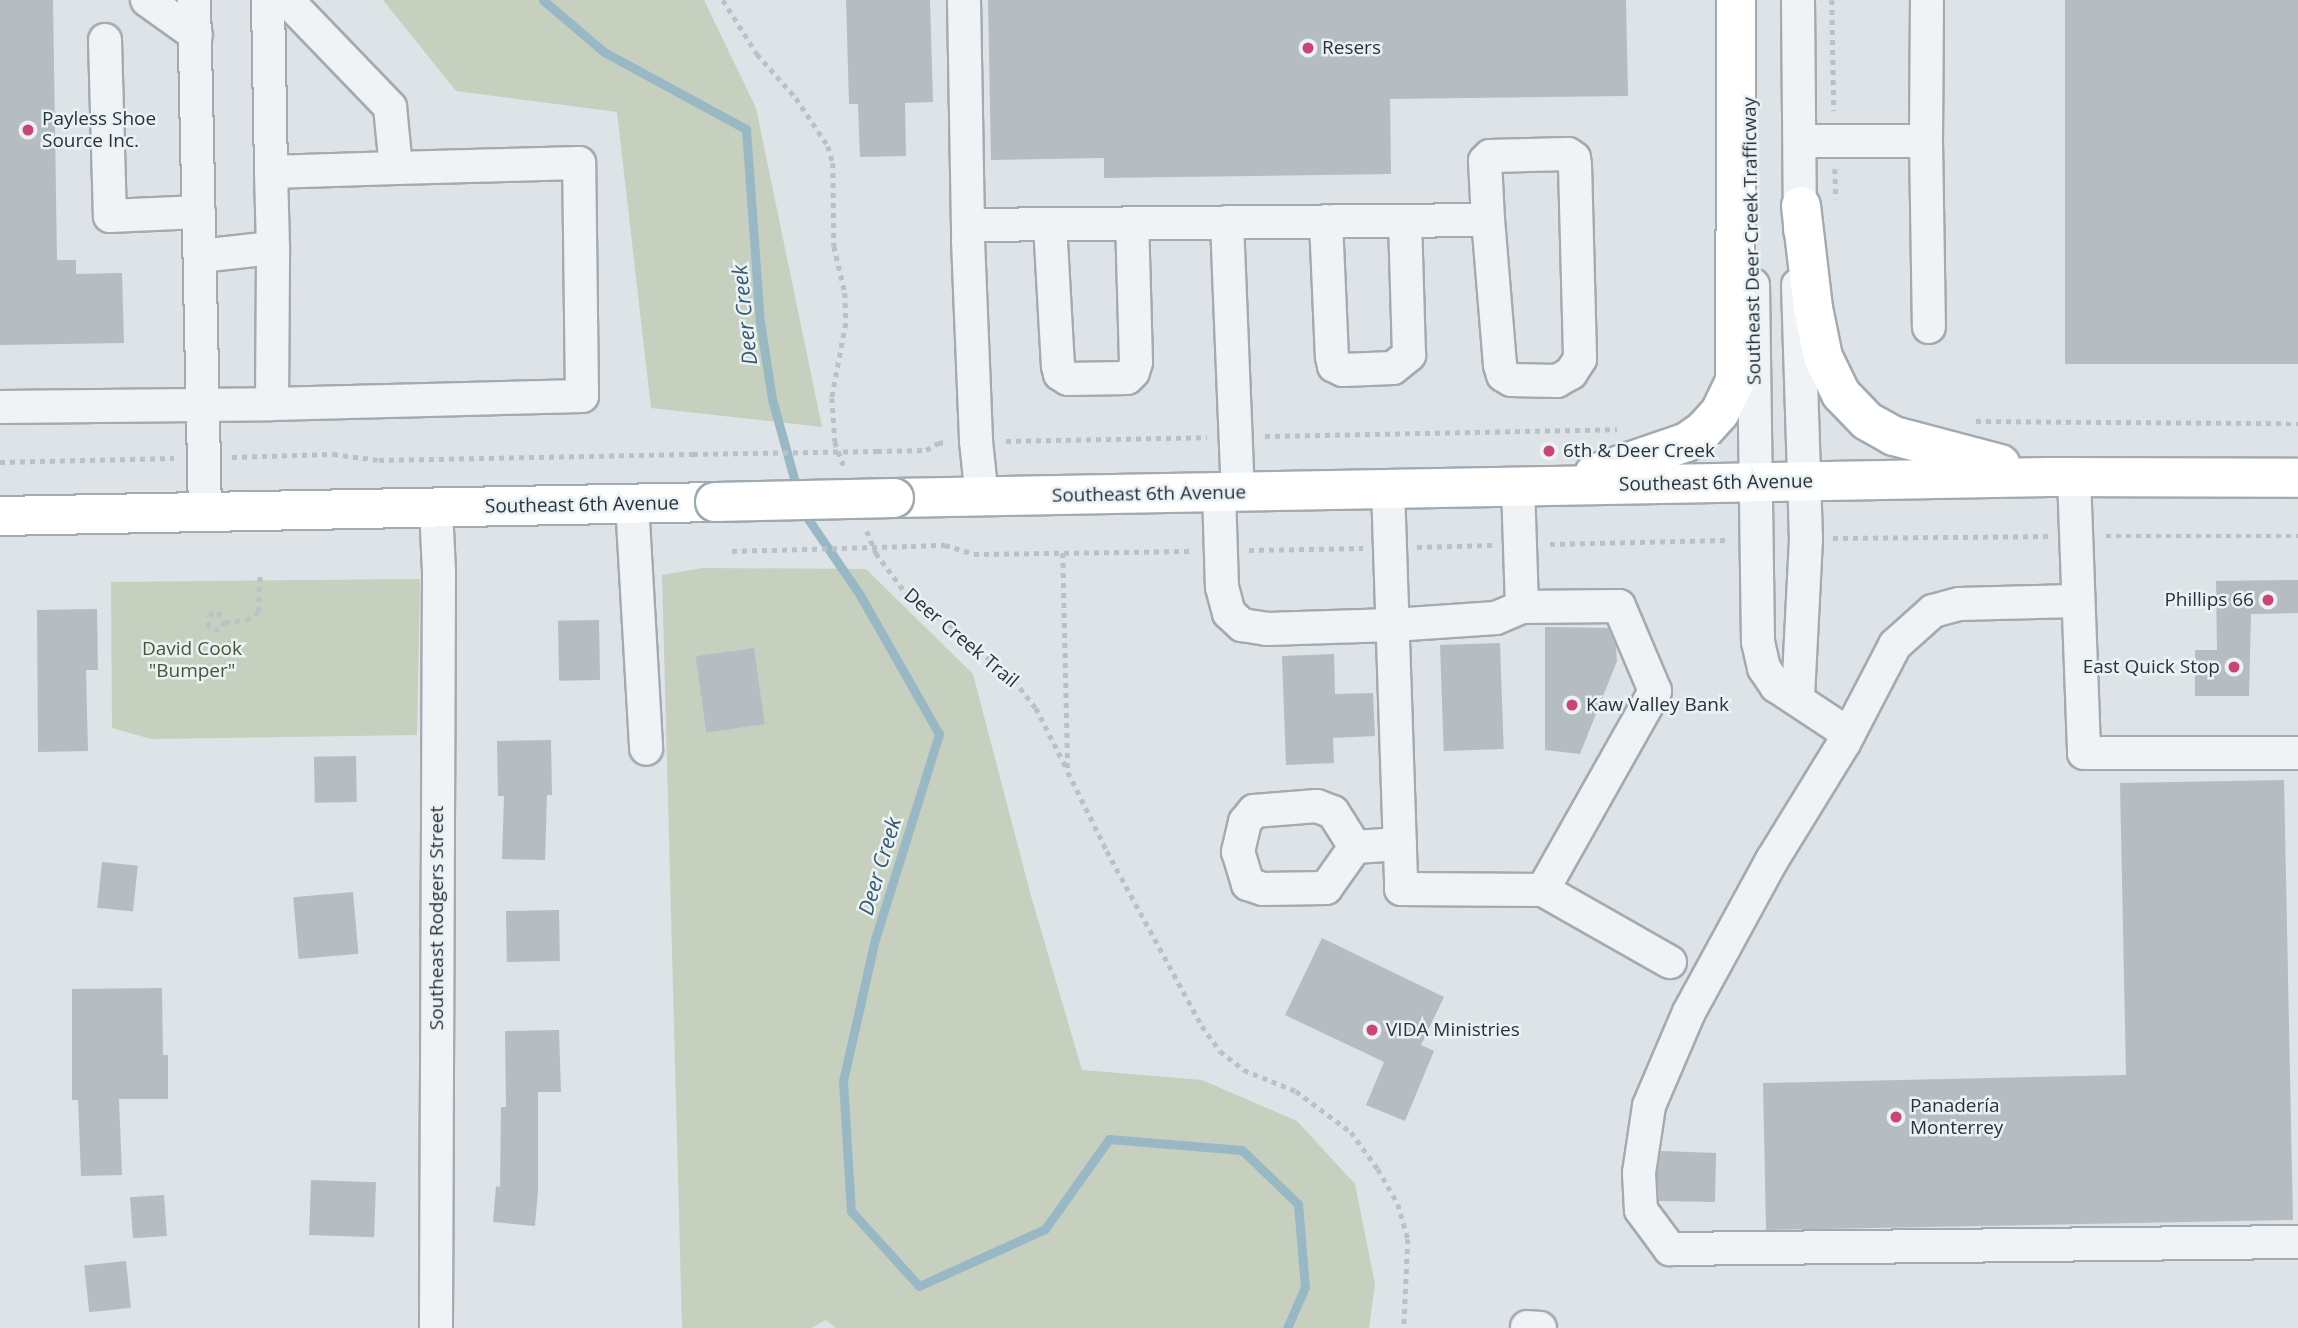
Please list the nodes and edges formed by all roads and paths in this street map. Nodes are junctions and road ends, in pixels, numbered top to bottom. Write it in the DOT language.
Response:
graph roads {
  1 [pos="147,0"];
  2 [pos="194,0"];
  3 [pos="268,0"];
  4 [pos="287,0"];
  5 [pos="723,0"];
  6 [pos="964,0"];
  7 [pos="1736,0"];
  8 [pos="1742,0"];
  9 [pos="1798,0"];
  10 [pos="1832,0"];
  11 [pos="1927,0"];
  12 [pos="196,35"];
  13 [pos="105,40"];
  14 [pos="1800,141"];
  15 [pos="1835,141"];
  16 [pos="1926,141"];
  17 [pos="396,168"];
  18 [pos="271,172"];
  19 [pos="1819,207"];
  20 [pos="199,212"];
  21 [pos="1488,220"];
  22 [pos="1405,221"];
  23 [pos="1227,222"];
  24 [pos="1326,222"];
  25 [pos="1132,223"];
  26 [pos="1050,224"];
  27 [pos="968,225"];
  28 [pos="273,248"];
  29 [pos="200,256"];
  30 [pos="1929,327"];
  31 [pos="203,403"];
  32 [pos="272,404"];
  33 [pos="0,407"];
  34 [pos="1970,421"];
  35 [pos="2298,423"];
  36 [pos="1625,429"];
  37 [pos="1235,436"];
  38 [pos="976,441"];
  39 [pos="204,458"];
  40 [pos="0,461"];
  41 [pos="2062,477"];
  42 [pos="2298,478"];
  43 [pos="848,479"];
  44 [pos="1804,482"];
  45 [pos="1756,483"];
  46 [pos="1566,484"];
  47 [pos="1518,485"];
  48 [pos="1388,488"];
  49 [pos="1229,492"];
  50 [pos="982,498"];
  51 [pos="632,503"];
  52 [pos="436,508"];
  53 [pos="205,513"];
  54 [pos="0,516"];
  55 [pos="867,528"];
  56 [pos="2075,536"];
  57 [pos="2298,536"];
  58 [pos="1806,539"];
  59 [pos="1755,540"];
  60 [pos="1521,544"];
  61 [pos="1390,547"];
  62 [pos="1222,550"];
  63 [pos="732,551"];
  64 [pos="1063,553"];
  65 [pos="260,574"];
  66 [pos="2076,601"];
  67 [pos="1522,607"];
  68 [pos="225,622"];
  69 [pos="1392,625"];
  70 [pos="1798,698"];
  71 [pos="1849,734"];
  72 [pos="646,749"];
  73 [pos="2298,753"];
  74 [pos="1068,772"];
  75 [pos="1400,844"];
  76 [pos="1355,847"];
  77 [pos="1543,890"];
  78 [pos="1670,962"];
  79 [pos="2298,1242"];
  80 [pos="436,1328"];
  81 [pos="1404,1328"];
  1 -- 12 [label="street"];
  2 -- 12 [label="street"];
  3 -- 18 [label="street"];
  4 -- 17 [label="street"];
  5 -- 43 [label="path"];
  6 -- 27 [label="street"];
  7 -- 46 [label="main road"];
  8 -- 45 [label="street, Southeast Deer Creek Trafficway"];
  9 -- 14 [label="street"];
  10 -- 15 [label="path"];
  11 -- 16 [label="street"];
  12 -- 20 [label="street"];
  13 -- 20 [label="street"];
  14 -- 15 [label="street"];
  14 -- 19 [label="street"];
  15 -- 16 [label="street"];
  15 -- 19 [label="path"];
  16 -- 30 [label="street"];
  17 -- 18 [label="street"];
  17 -- 32 [label="street"];
  18 -- 28 [label="street"];
  19 -- 41 [label="main road"];
  19 -- 44 [label="street"];
  20 -- 29 [label="street"];
  21 -- 21 [label="street"];
  21 -- 22 [label="street"];
  22 -- 24 [label="street"];
  22 -- 24 [label="street"];
  23 -- 24 [label="street"];
  23 -- 25 [label="street"];
  23 -- 37 [label="street"];
  25 -- 26 [label="street"];
  25 -- 26 [label="street"];
  26 -- 27 [label="street"];
  27 -- 38 [label="street"];
  28 -- 29 [label="street"];
  28 -- 32 [label="street"];
  29 -- 31 [label="street"];
  31 -- 32 [label="street"];
  31 -- 33 [label="street"];
  31 -- 39 [label="street"];
  34 -- 35 [label="path"];
  36 -- 37 [label="path"];
  37 -- 38 [label="path"];
  37 -- 49 [label="street"];
  38 -- 39 [label="path, bridge"];
  38 -- 50 [label="street"];
  39 -- 40 [label="path"];
  39 -- 53 [label="street"];
  41 -- 42 [label="main road, Southeast 6th Avenue"];
  41 -- 44 [label="main road, Southeast 6th Avenue"];
  41 -- 56 [label="street"];
  44 -- 45 [label="main road, Southeast 6th Avenue"];
  44 -- 58 [label="street"];
  45 -- 46 [label="main road, Southeast 6th Avenue"];
  45 -- 59 [label="street, Southeast Deer Creek Trafficway"];
  46 -- 47 [label="main road, Southeast 6th Avenue"];
  47 -- 48 [label="main road, Southeast 6th Avenue"];
  47 -- 60 [label="street"];
  48 -- 49 [label="main road, Southeast 6th Avenue"];
  48 -- 61 [label="street"];
  49 -- 50 [label="main road, Southeast 6th Avenue"];
  49 -- 62 [label="street"];
  50 -- 51 [label="main road, Southeast 6th Avenue, bridge"];
  51 -- 52 [label="main road, Southeast 6th Avenue"];
  51 -- 72 [label="street"];
  52 -- 53 [label="main road, Southeast 6th Avenue"];
  52 -- 80 [label="street, Southeast Rodgers Street"];
  53 -- 54 [label="main road, Southeast 6th Avenue"];
  55 -- 74 [label="path, Deer Creek Trail"];
  56 -- 57 [label="path"];
  56 -- 58 [label="path"];
  56 -- 66 [label="street"];
  58 -- 70 [label="street"];
  59 -- 60 [label="path"];
  59 -- 70 [label="street, Southeast Deer Creek Trafficway"];
  60 -- 61 [label="path"];
  60 -- 67 [label="street"];
  61 -- 62 [label="path"];
  61 -- 69 [label="street"];
  62 -- 64 [label="path"];
  62 -- 69 [label="street"];
  63 -- 64 [label="path, bridge"];
  64 -- 74 [label="path, Deer Creek Trail"];
  65 -- 68 [label="path"];
  66 -- 71 [label="street"];
  66 -- 73 [label="street"];
  67 -- 69 [label="street"];
  67 -- 77 [label="street"];
  68 -- 68 [label="path"];
  69 -- 75 [label="street"];
  70 -- 71 [label="street, Southeast Deer Creek Trafficway"];
  71 -- 79 [label="street"];
  74 -- 81 [label="path, Deer Creek Trail"];
  75 -- 76 [label="street"];
  75 -- 77 [label="street"];
  77 -- 78 [label="street"];
}
